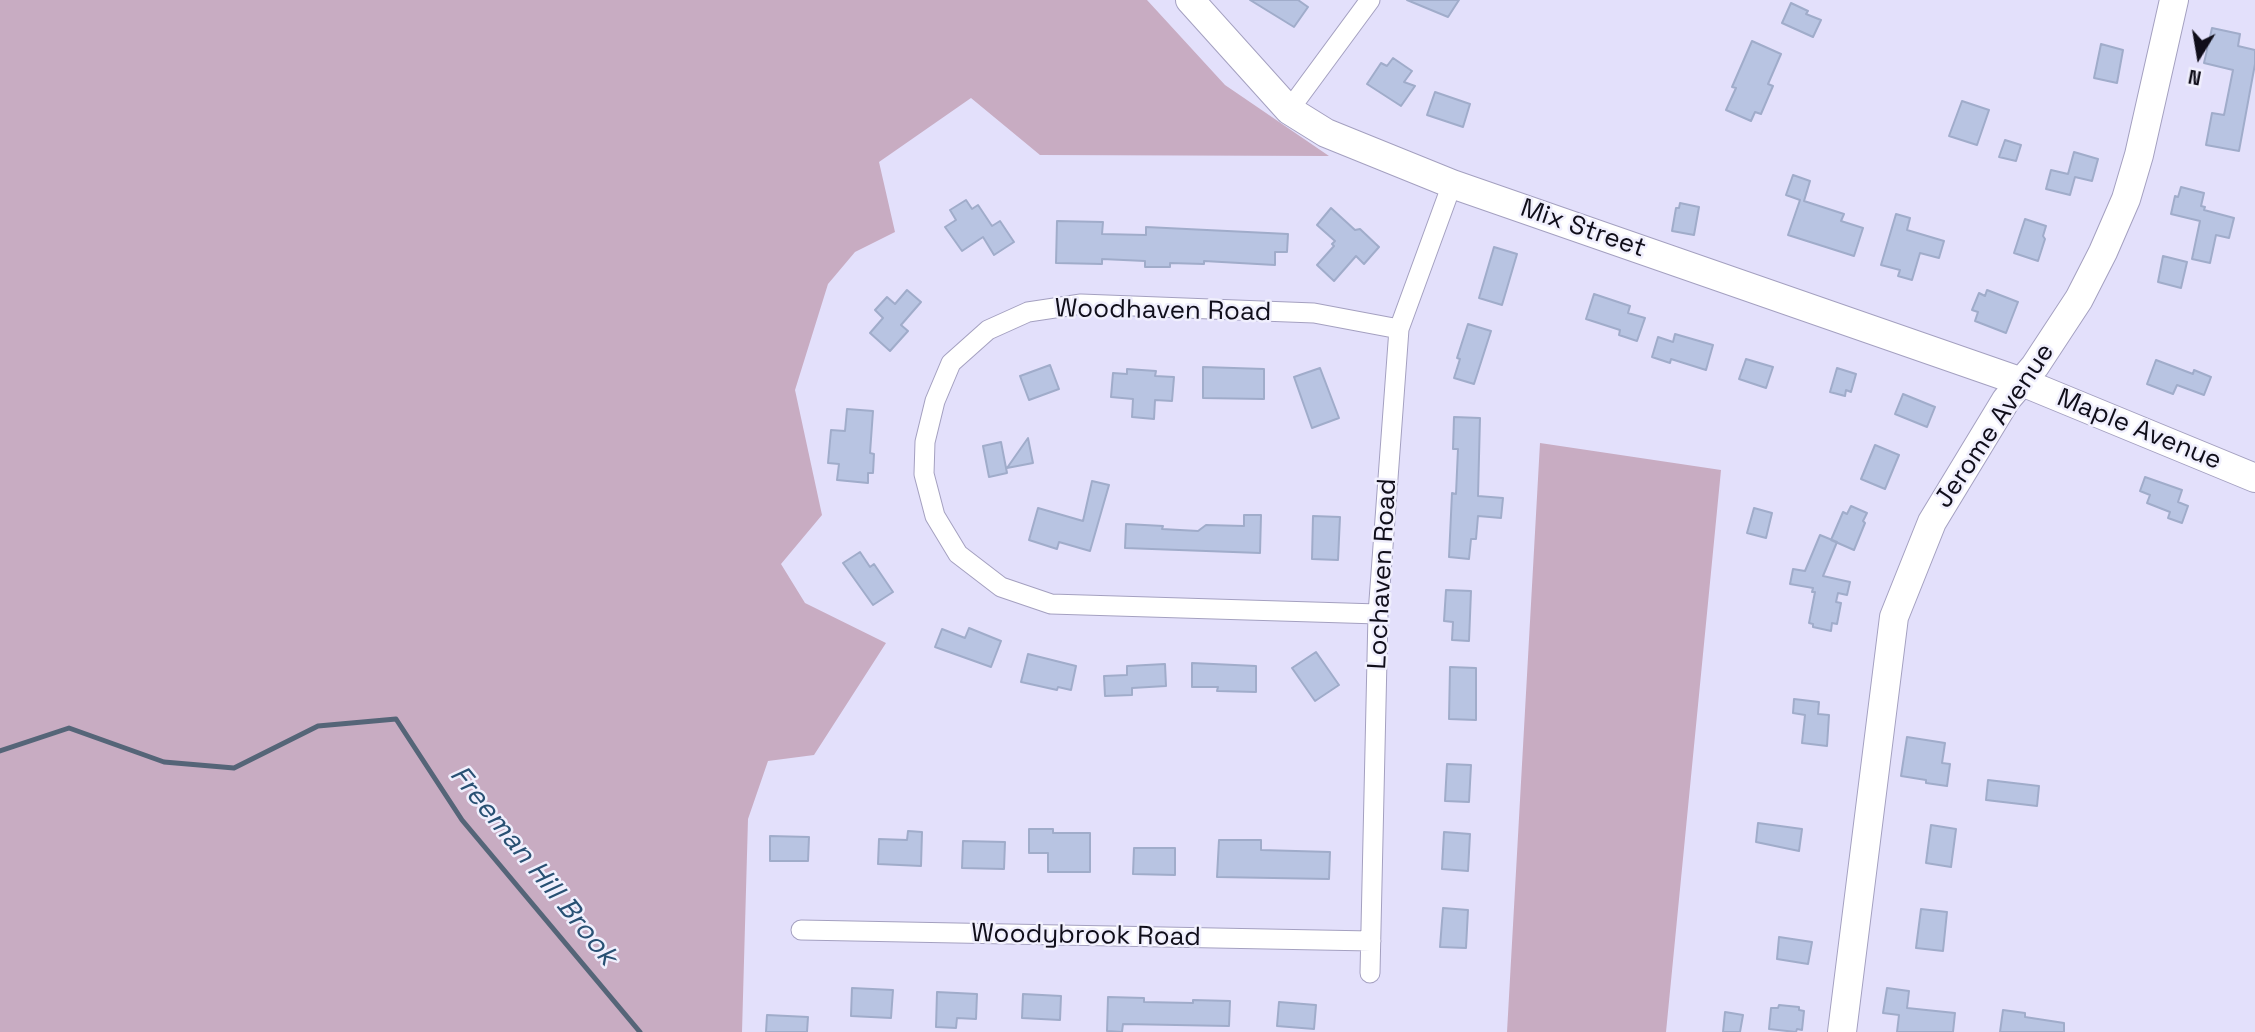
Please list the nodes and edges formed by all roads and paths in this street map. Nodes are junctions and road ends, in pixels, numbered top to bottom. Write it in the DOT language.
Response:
graph roads {
  1 [pos="1190,0"];
  2 [pos="1370,0"];
  3 [pos="2175,0"];
  4 [pos="1289,110"];
  5 [pos="1452,184"];
  6 [pos="1399,329"];
  7 [pos="2022,382"];
  8 [pos="2255,478"];
  9 [pos="1378,614"];
  10 [pos="801,930"];
  11 [pos="1371,941"];
  12 [pos="1370,973"];
  13 [pos="1842,1032"];
  1 -- 4 [label="main road, Mix Street"];
  2 -- 4 [label="street"];
  3 -- 7 [label="main road, Jerome Avenue"];
  4 -- 5 [label="main road, Mix Street"];
  5 -- 6 [label="street, Lochaven Road"];
  5 -- 7 [label="main road, Mix Street"];
  6 -- 9 [label="street, Lochaven Road"];
  6 -- 9 [label="street, Woodhaven Road"];
  7 -- 8 [label="main road, Maple Avenue"];
  7 -- 13 [label="main road, Jerome Avenue"];
  9 -- 11 [label="street, Lochaven Road"];
  10 -- 11 [label="street, Woodybrook Road"];
  11 -- 12 [label="street, Lochaven Road"];
}
